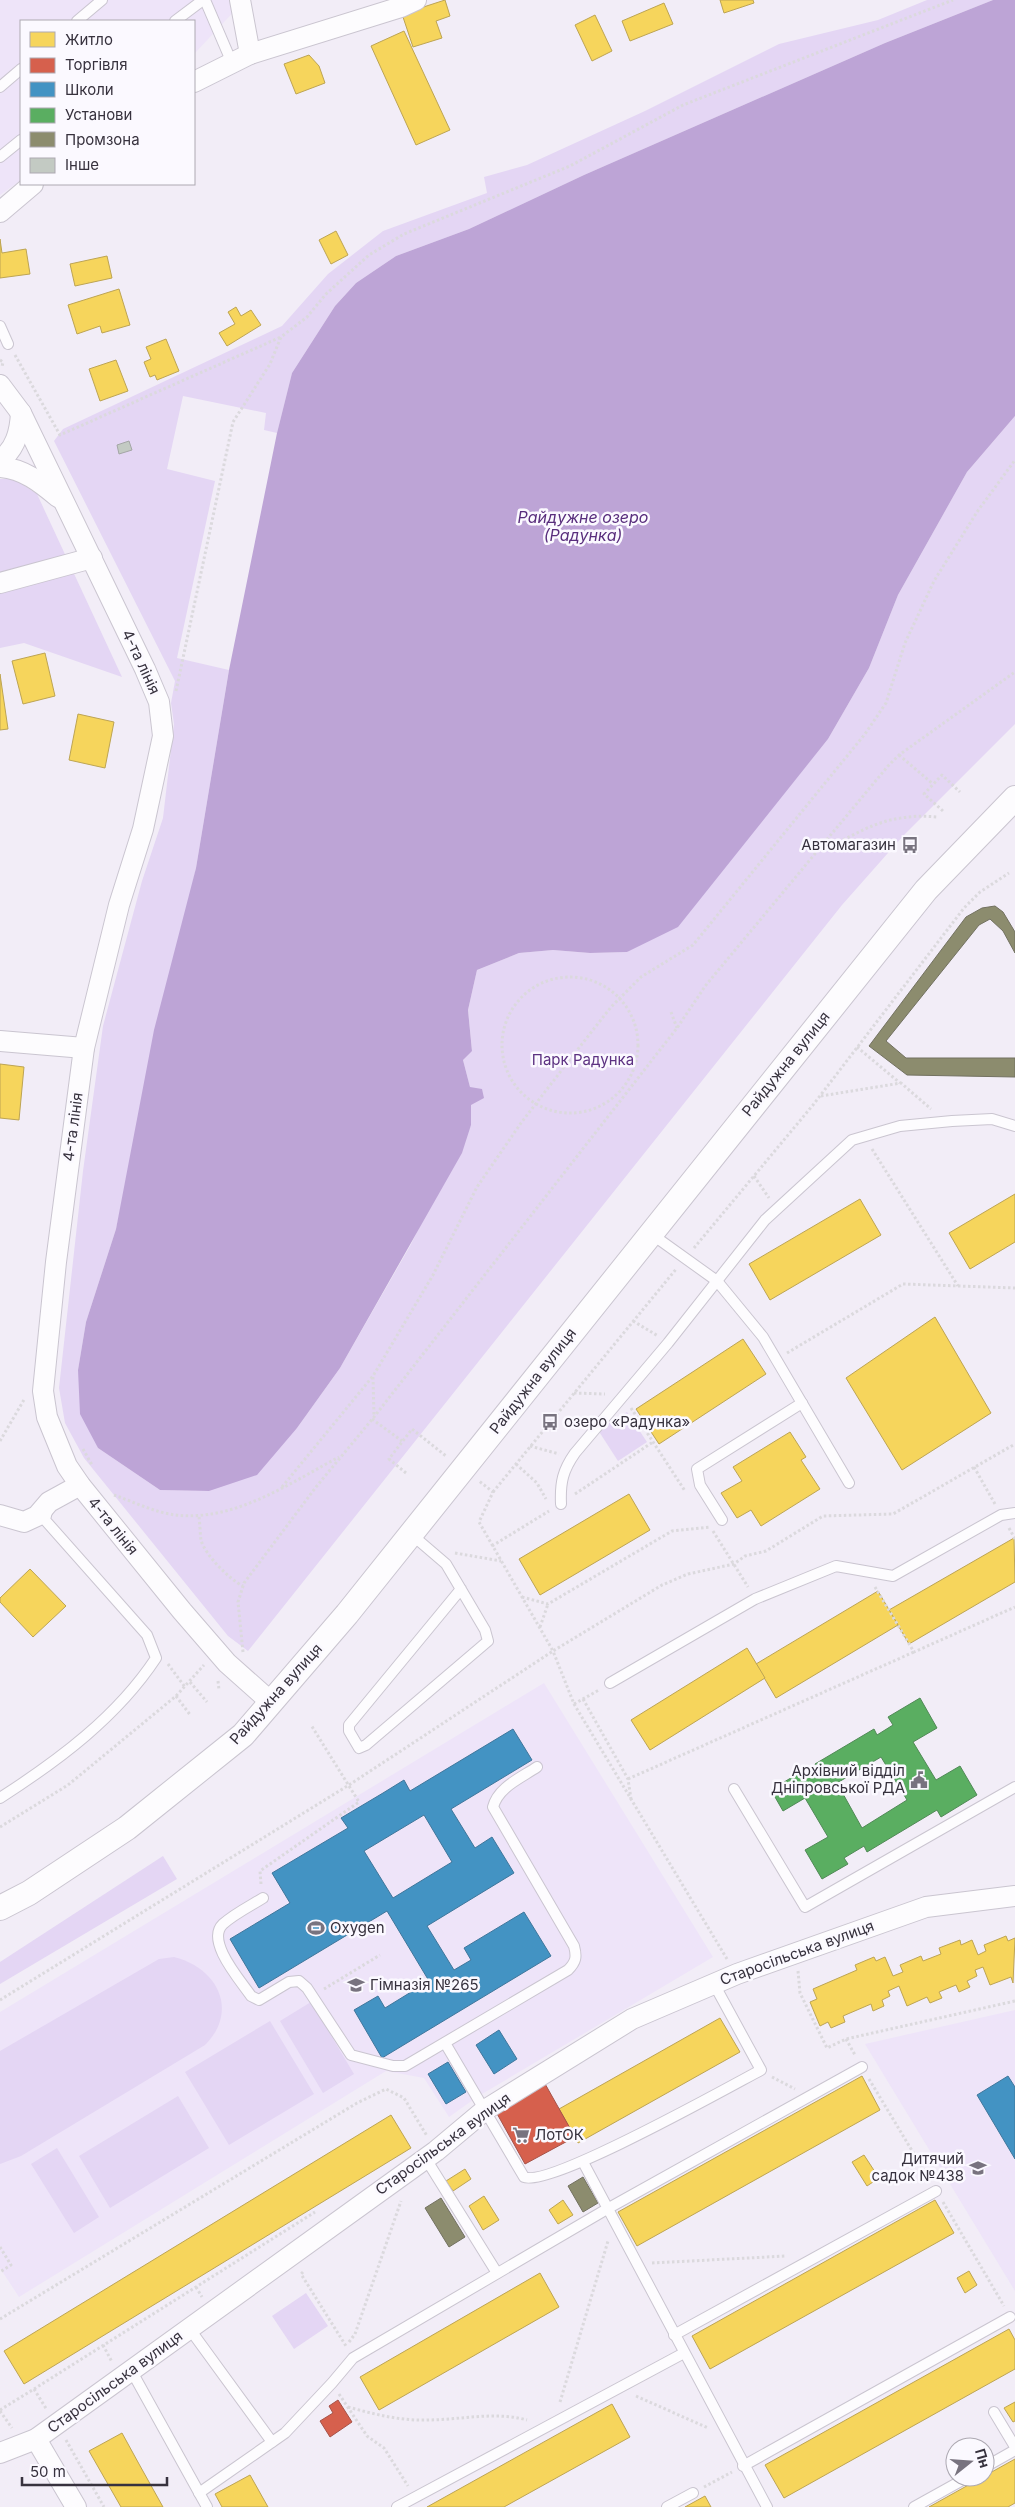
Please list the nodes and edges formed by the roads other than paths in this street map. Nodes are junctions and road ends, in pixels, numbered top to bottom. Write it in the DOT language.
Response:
graph roads {
  1 [pos="102,0"];
  2 [pos="204,0"];
  3 [pos="240,0"];
  4 [pos="416,0"];
  5 [pos="78,20"];
  6 [pos="176,20"];
  7 [pos="250,54"];
  8 [pos="232,63"];
  9 [pos="20,70"];
  10 [pos="195,82"];
  11 [pos="0,87"];
  12 [pos="20,141"];
  13 [pos="0,157"];
  14 [pos="32,185"];
  15 [pos="0,212"];
  16 [pos="0,326"];
  17 [pos="8,344"];
  18 [pos="0,385"];
  19 [pos="20,413"];
  20 [pos="0,460"];
  21 [pos="0,467"];
  22 [pos="63,501"];
  23 [pos="92,558"];
  24 [pos="0,583"];
  25 [pos="1015,798"];
  26 [pos="0,1040"];
  27 [pos="84,1048"];
  28 [pos="1015,1126"];
  29 [pos="650,1233"];
  30 [pos="717,1281"];
  31 [pos="802,1403"];
  32 [pos="849,1482"];
  33 [pos="80,1485"];
  34 [pos="49,1502"];
  35 [pos="557,1506"];
  36 [pos="1015,1514"];
  37 [pos="0,1516"];
  38 [pos="722,1520"];
  39 [pos="24,1522"];
  40 [pos="57,1532"];
  41 [pos="411,1534"];
  42 [pos="461,1589"];
  43 [pos="610,1684"];
  44 [pos="272,1703"];
  45 [pos="537,1767"];
  46 [pos="1015,1787"];
  47 [pos="734,1789"];
  48 [pos="0,1798"];
  49 [pos="1015,1896"];
  50 [pos="263,1898"];
  51 [pos="0,1908"];
  52 [pos="714,1984"];
  53 [pos="445,2043"];
  54 [pos="862,2067"];
  55 [pos="485,2110"];
  56 [pos="431,2155"];
  57 [pos="583,2162"];
  58 [pos="936,2191"];
  59 [pos="607,2209"];
  60 [pos="497,2273"];
  61 [pos="1010,2317"];
  62 [pos="189,2328"];
  63 [pos="674,2335"];
  64 [pos="684,2353"];
  65 [pos="131,2370"];
  66 [pos="994,2412"];
  67 [pos="36,2438"];
  68 [pos="272,2442"];
  69 [pos="1015,2449"];
  70 [pos="1,2451"];
  71 [pos="995,2461"];
  72 [pos="743,2466"];
  73 [pos="950,2487"];
  74 [pos="199,2493"];
  75 [pos="693,2493"];
  76 [pos="76,2507"];
  77 [pos="207,2507"];
  78 [pos="397,2507"];
  79 [pos="667,2507"];
  80 [pos="767,2507"];
  81 [pos="914,2507"];
  1 -- 5 [label="lane"];
  2 -- 6 [label="lane"];
  2 -- 8 [label="lane"];
  3 -- 7 [label="street"];
  4 -- 7 [label="street"];
  7 -- 8 [label="street"];
  8 -- 10 [label="street"];
  9 -- 11 [label="lane"];
  12 -- 13 [label="lane"];
  14 -- 15 [label="street"];
  16 -- 17 [label="lane"];
  18 -- 19 [label="street, 4-та лінія"];
  19 -- 20 [label="street"];
  19 -- 22 [label="street, 4-та лінія"];
  21 -- 22 [label="street, 4-та лінія"];
  22 -- 23 [label="street, 4-та лінія"];
  23 -- 24 [label="street"];
  23 -- 27 [label="street, 4-та лінія"];
  25 -- 29 [label="street, Райдужна вулиця"];
  26 -- 27 [label="street"];
  27 -- 33 [label="street, 4-та лінія"];
  28 -- 30 [label="lane"];
  29 -- 30 [label="lane"];
  29 -- 41 [label="street, Райдужна вулиця"];
  30 -- 31 [label="lane"];
  30 -- 35 [label="lane"];
  31 -- 32 [label="lane"];
  31 -- 38 [label="lane"];
  33 -- 34 [label="street"];
  33 -- 44 [label="street, 4-та лінія"];
  34 -- 39 [label="street"];
  34 -- 40 [label="lane"];
  36 -- 43 [label="lane"];
  37 -- 39 [label="street"];
  39 -- 40 [label="lane"];
  40 -- 48 [label="lane"];
  41 -- 42 [label="lane"];
  41 -- 44 [label="street, Райдужна вулиця"];
  42 -- 42 [label="lane"];
  44 -- 51 [label="street, Райдужна вулиця"];
  45 -- 53 [label="lane"];
  46 -- 47 [label="lane"];
  49 -- 52 [label="street, Старосільська вулиця"];
  50 -- 53 [label="lane"];
  52 -- 55 [label="street, Старосільська вулиця"];
  52 -- 57 [label="lane"];
  53 -- 55 [label="lane"];
  54 -- 59 [label="lane"];
  55 -- 56 [label="street, Старосільська вулиця"];
  55 -- 57 [label="lane"];
  56 -- 60 [label="lane"];
  56 -- 62 [label="street, Старосільська вулиця"];
  57 -- 59 [label="lane"];
  58 -- 63 [label="lane"];
  59 -- 60 [label="lane"];
  59 -- 63 [label="lane"];
  60 -- 68 [label="lane"];
  61 -- 72 [label="lane"];
  62 -- 65 [label="street, Старосільська вулиця"];
  62 -- 68 [label="lane"];
  63 -- 64 [label="lane"];
  64 -- 72 [label="lane"];
  64 -- 78 [label="lane"];
  65 -- 67 [label="street, Старосільська вулиця"];
  65 -- 74 [label="lane"];
  66 -- 69 [label="lane"];
  67 -- 70 [label="street, Старосільська вулиця"];
  67 -- 76 [label="street"];
  68 -- 74 [label="lane"];
  69 -- 71 [label="lane"];
  72 -- 80 [label="lane"];
  73 -- 81 [label="lane"];
  74 -- 77 [label="lane"];
  75 -- 79 [label="lane"];
}
